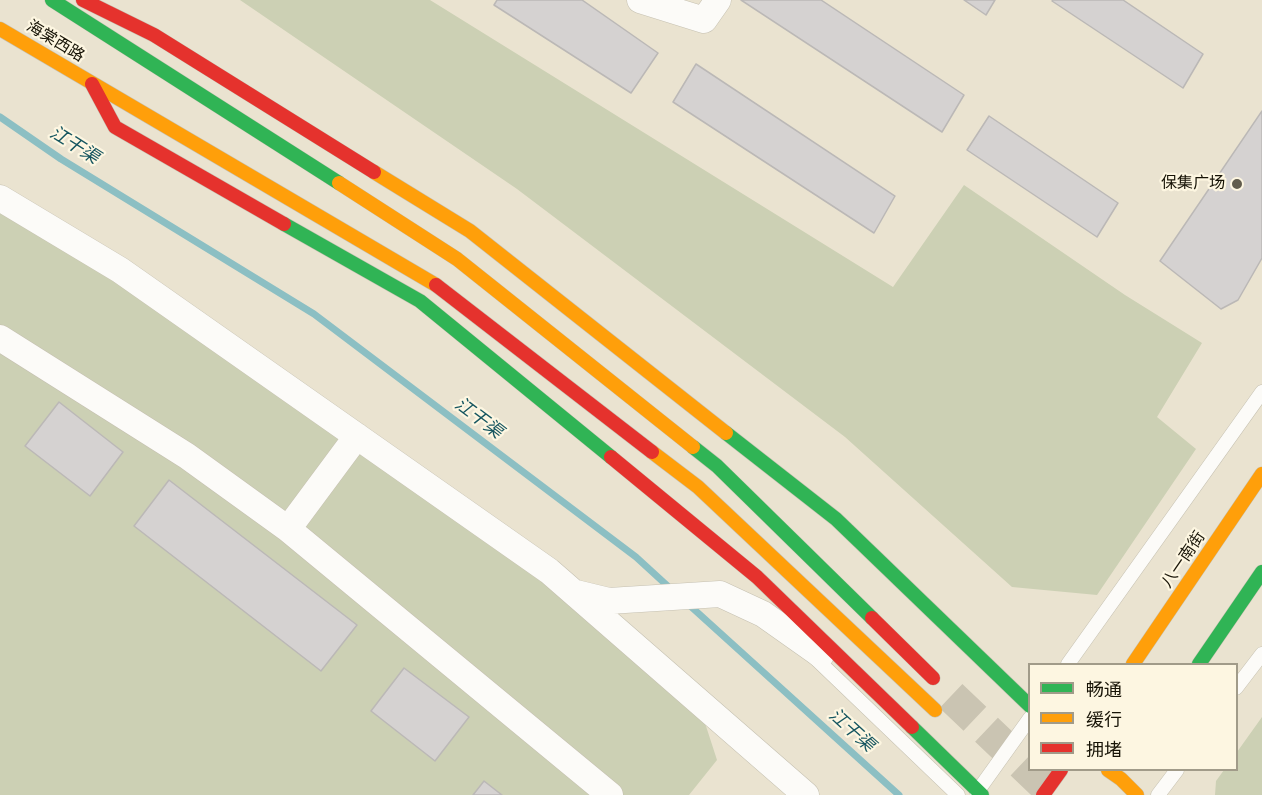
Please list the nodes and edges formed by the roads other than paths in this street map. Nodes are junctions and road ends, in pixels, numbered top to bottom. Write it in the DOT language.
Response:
graph roads {
  1 [pos="52,0"];
  2 [pos="83,0"];
  3 [pos="640,0"];
  4 [pos="718,0"];
  5 [pos="0,29"];
  6 [pos="92,84"];
  7 [pos="0,198"];
  8 [pos="0,338"];
  9 [pos="1262,392"];
  10 [pos="357,436"];
  11 [pos="1262,474"];
  12 [pos="288,529"];
  13 [pos="1262,572"];
  14 [pos="573,592"];
  15 [pos="787,631"];
  16 [pos="1262,654"];
  17 [pos="1069,663"];
  18 [pos="1134,663"];
  19 [pos="1200,663"];
  20 [pos="1238,685"];
  21 [pos="943,687"];
  22 [pos="880,696"];
  23 [pos="1028,705"];
  24 [pos="935,710"];
  25 [pos="1028,719"];
  26 [pos="1060,771"];
  27 [pos="1176,771"];
  28 [pos="1121,779"];
  29 [pos="978,794"];
  30 [pos="610,795"];
  31 [pos="806,795"];
  32 [pos="958,795"];
  33 [pos="1043,795"];
  34 [pos="1137,795"];
  35 [pos="1158,795"];
  1 -- 21 [label="main road"];
  2 -- 23 [label="main road"];
  3 -- 4 [label="street"];
  5 -- 6 [label="main road, 海棠西路"];
  6 -- 22 [label="main road"];
  6 -- 24 [label="main road, 海棠西路"];
  7 -- 10 [label="street"];
  8 -- 12 [label="street"];
  9 -- 17 [label="lane"];
  10 -- 12 [label="street"];
  10 -- 14 [label="street"];
  11 -- 18 [label="main road, 八一南街"];
  12 -- 30 [label="street"];
  13 -- 19 [label="main road"];
  14 -- 15 [label="street"];
  14 -- 31 [label="street"];
  15 -- 22 [label="street"];
  15 -- 32 [label="lane"];
  16 -- 20 [label="lane"];
  22 -- 29 [label="main road"];
  25 -- 29 [label="lane"];
  26 -- 33 [label="main road"];
  27 -- 35 [label="lane"];
  28 -- 34 [label="main road"];
}
